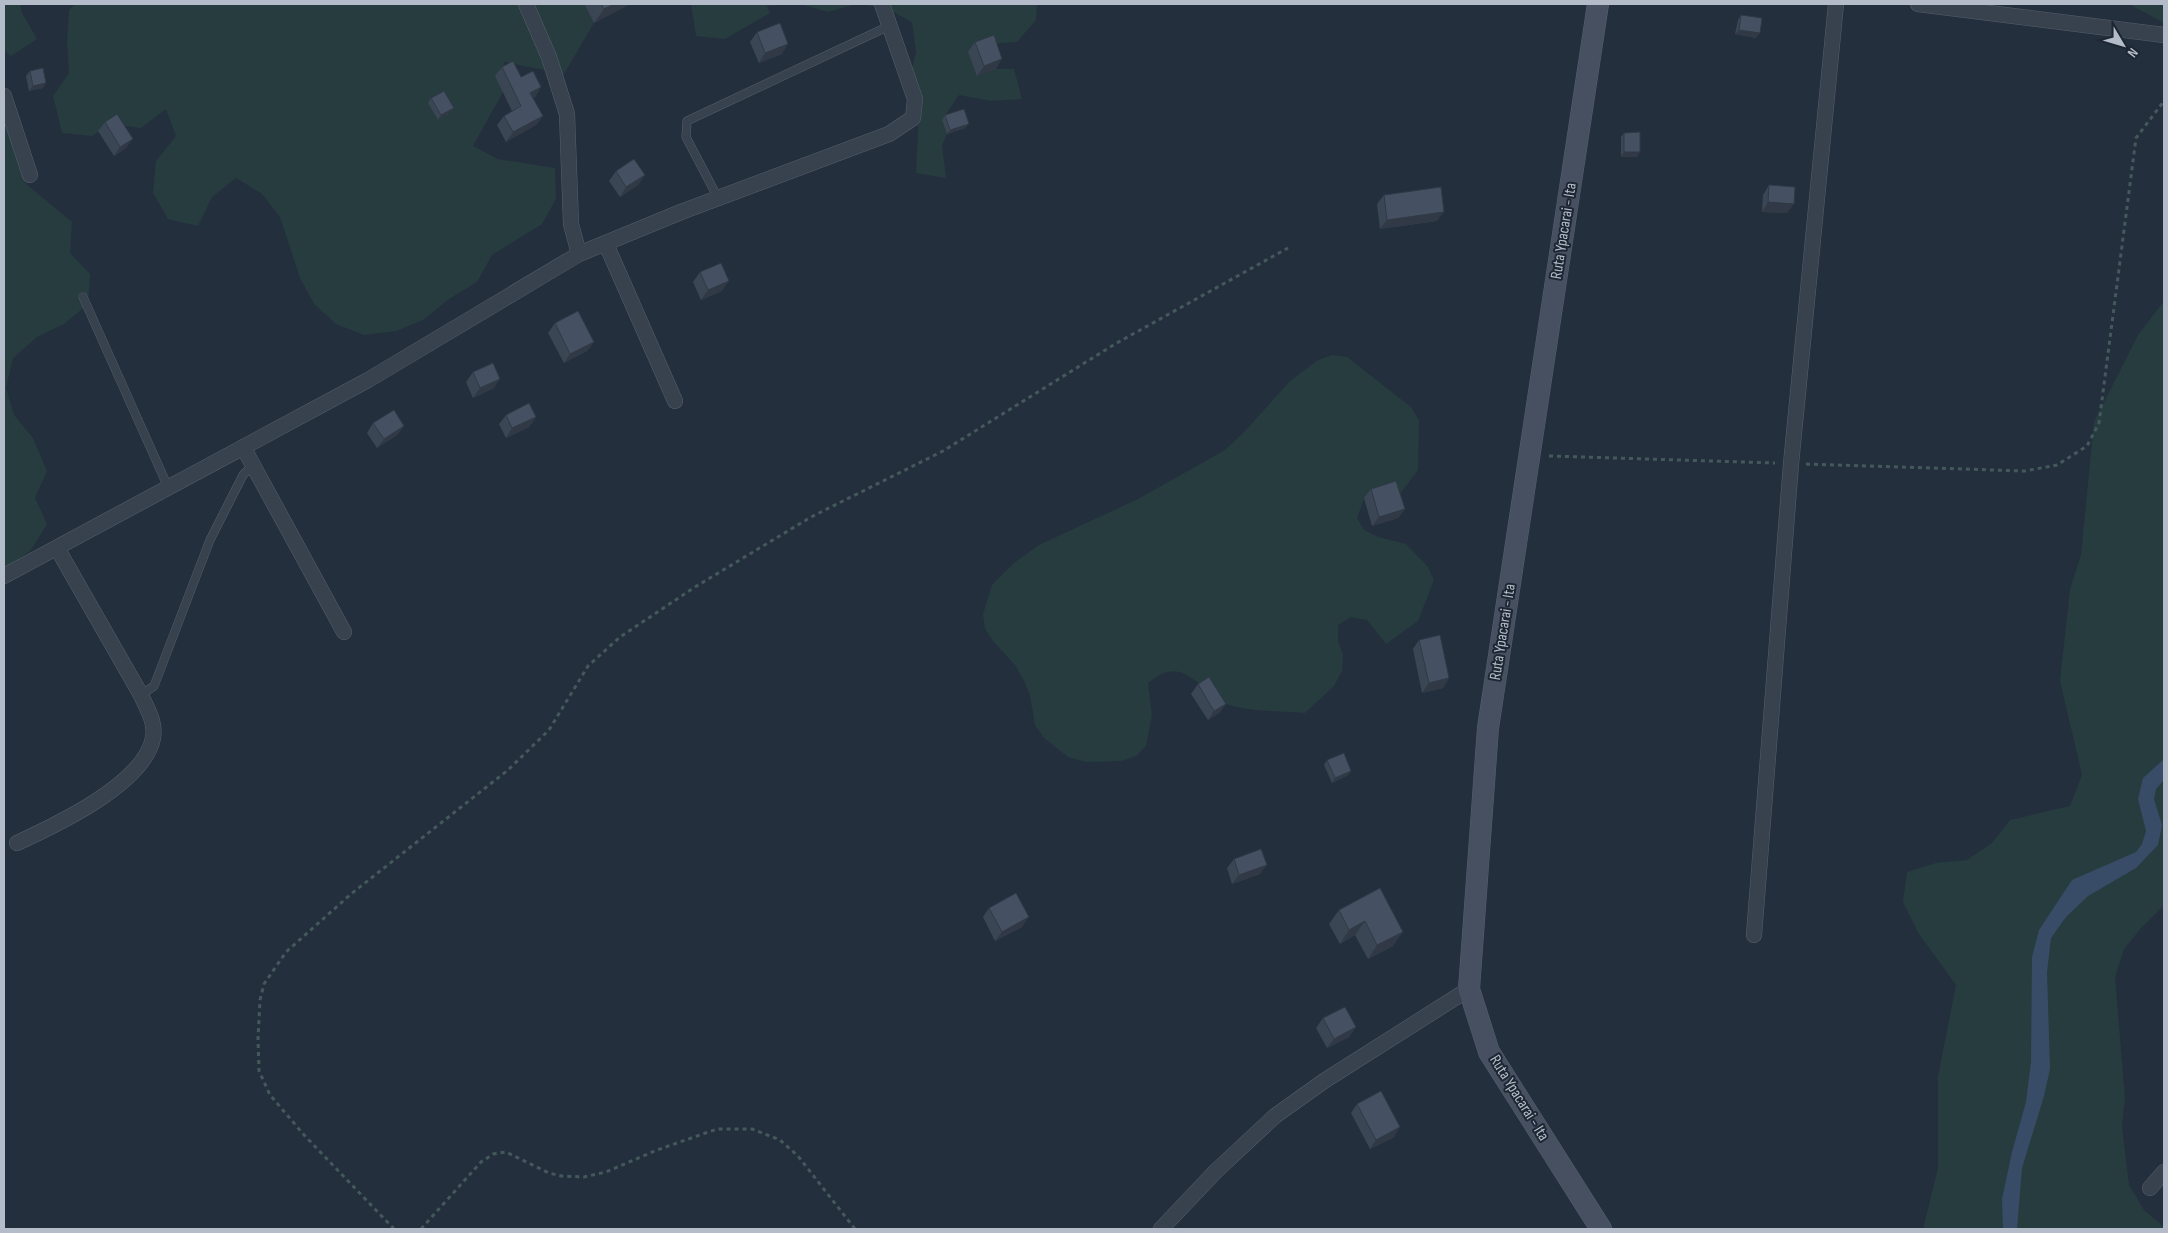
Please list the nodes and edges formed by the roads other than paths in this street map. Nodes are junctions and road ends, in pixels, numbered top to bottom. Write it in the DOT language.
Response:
graph roads {
  1 [pos="526,4"];
  2 [pos="882,4"];
  3 [pos="1598,4"];
  4 [pos="1836,4"];
  5 [pos="1918,4"];
  6 [pos="889,26"];
  7 [pos="2164,35"];
  8 [pos="4,96"];
  9 [pos="30,175"];
  10 [pos="718,198"];
  11 [pos="606,244"];
  12 [pos="579,254"];
  13 [pos="83,297"];
  14 [pos="675,401"];
  15 [pos="243,447"];
  16 [pos="253,465"];
  17 [pos="168,487"];
  18 [pos="56,548"];
  19 [pos="4,576"];
  20 [pos="344,632"];
  21 [pos="141,694"];
  22 [pos="17,843"];
  23 [pos="1754,935"];
  24 [pos="1469,989"];
  25 [pos="2164,1172"];
  26 [pos="2150,1188"];
  27 [pos="1161,1229"];
  28 [pos="1601,1229"];
  1 -- 12 [label="street"];
  2 -- 6 [label="street"];
  3 -- 24 [label="street, Ruta Ypacarai - Ita"];
  4 -- 23 [label="street"];
  5 -- 7 [label="street"];
  6 -- 10 [label="lane"];
  6 -- 10 [label="street"];
  8 -- 9 [label="street"];
  10 -- 11 [label="street"];
  11 -- 12 [label="street"];
  11 -- 14 [label="street"];
  12 -- 15 [label="street"];
  13 -- 17 [label="lane"];
  15 -- 16 [label="street"];
  15 -- 17 [label="street"];
  16 -- 20 [label="street"];
  16 -- 21 [label="lane"];
  17 -- 18 [label="street"];
  18 -- 19 [label="street"];
  18 -- 21 [label="street"];
  21 -- 22 [label="street"];
  24 -- 27 [label="street"];
  24 -- 28 [label="street, Ruta Ypacarai - Ita"];
  25 -- 26 [label="street"];
}
